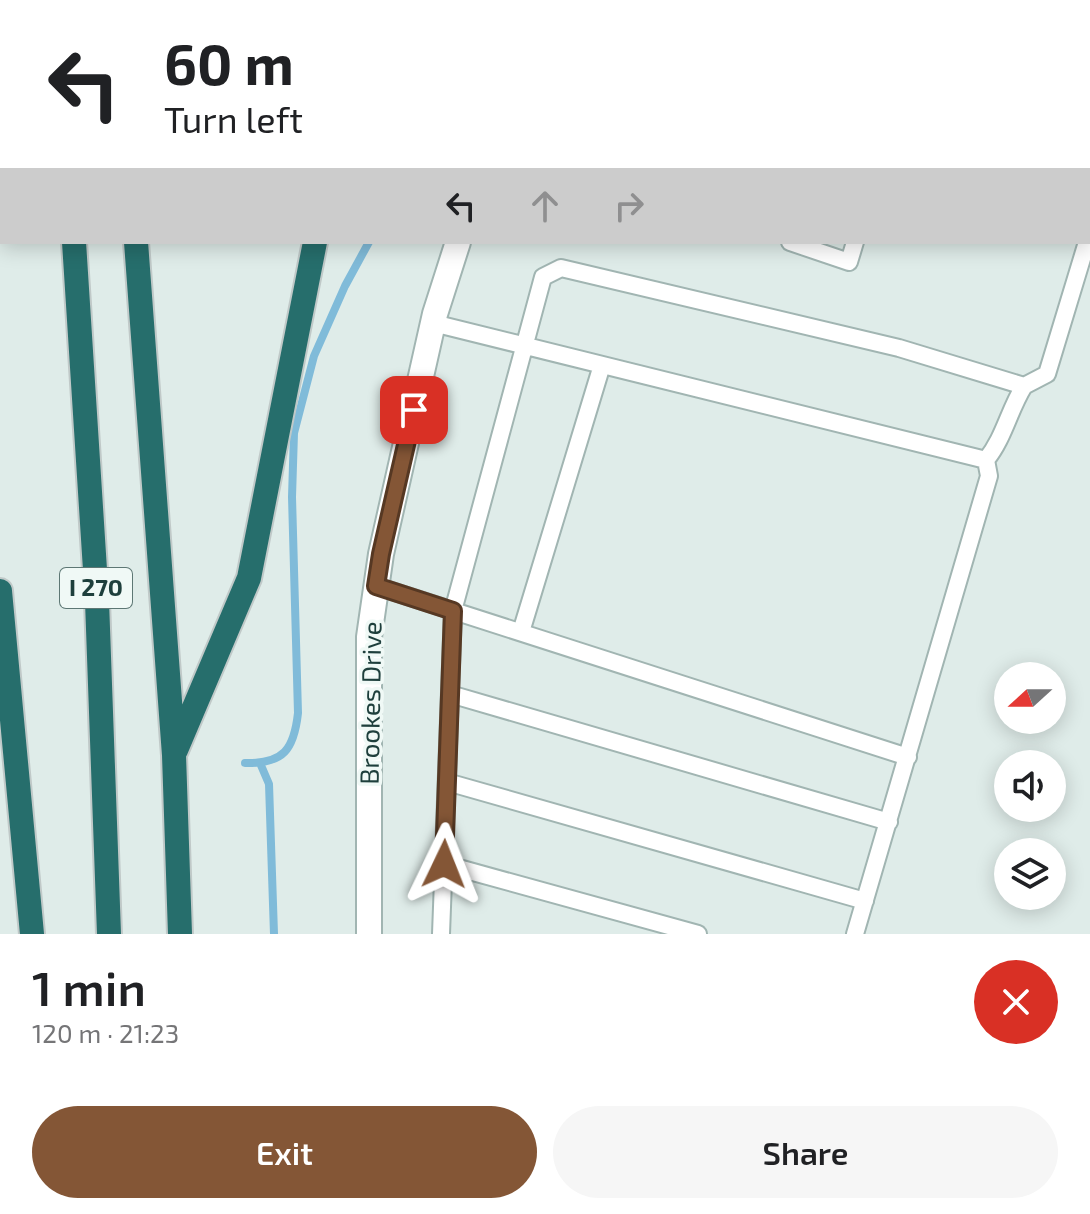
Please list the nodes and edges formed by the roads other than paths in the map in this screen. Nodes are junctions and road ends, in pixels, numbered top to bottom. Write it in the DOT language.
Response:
graph roads {
  1 [pos="74,244"];
  2 [pos="136,244"];
  3 [pos="315,244"];
  4 [pos="457,244"];
  5 [pos="796,244"];
  6 [pos="854,244"];
  7 [pos="1086,244"];
  8 [pos="433,323"];
  9 [pos="523,345"];
  10 [pos="602,365"];
  11 [pos="1024,386"];
  12 [pos="986,460"];
  13 [pos="376,586"];
  14 [pos="0,591"];
  15 [pos="453,611"];
  16 [pos="521,632"];
  17 [pos="450,694"];
  18 [pos="174,755"];
  19 [pos="908,757"];
  20 [pos="447,782"];
  21 [pos="889,822"];
  22 [pos="444,864"];
  23 [pos="865,901"];
  24 [pos="32,934"];
  25 [pos="109,934"];
  26 [pos="180,934"];
  27 [pos="369,934"];
  28 [pos="441,934"];
  29 [pos="698,934"];
  30 [pos="855,934"];
  1 -- 25 [label="highway, I 270"];
  2 -- 18 [label="highway, I 270"];
  3 -- 18 [label="highway"];
  4 -- 8 [label="street, Brookes Drive"];
  5 -- 6 [label="lane"];
  7 -- 11 [label="lane"];
  8 -- 9 [label="lane"];
  8 -- 13 [label="street, Brookes Drive"];
  9 -- 10 [label="lane"];
  9 -- 11 [label="lane"];
  9 -- 15 [label="lane"];
  10 -- 12 [label="lane"];
  10 -- 16 [label="lane"];
  11 -- 12 [label="lane"];
  12 -- 19 [label="lane"];
  13 -- 15 [label="lane"];
  13 -- 27 [label="street, Brookes Drive"];
  14 -- 24 [label="highway"];
  15 -- 16 [label="lane"];
  15 -- 17 [label="lane"];
  16 -- 19 [label="lane"];
  17 -- 20 [label="lane"];
  17 -- 21 [label="lane"];
  18 -- 26 [label="highway, I 270"];
  19 -- 21 [label="lane"];
  20 -- 22 [label="lane"];
  20 -- 23 [label="lane"];
  21 -- 23 [label="lane"];
  22 -- 28 [label="lane"];
  22 -- 29 [label="lane"];
  23 -- 30 [label="lane"];
}
